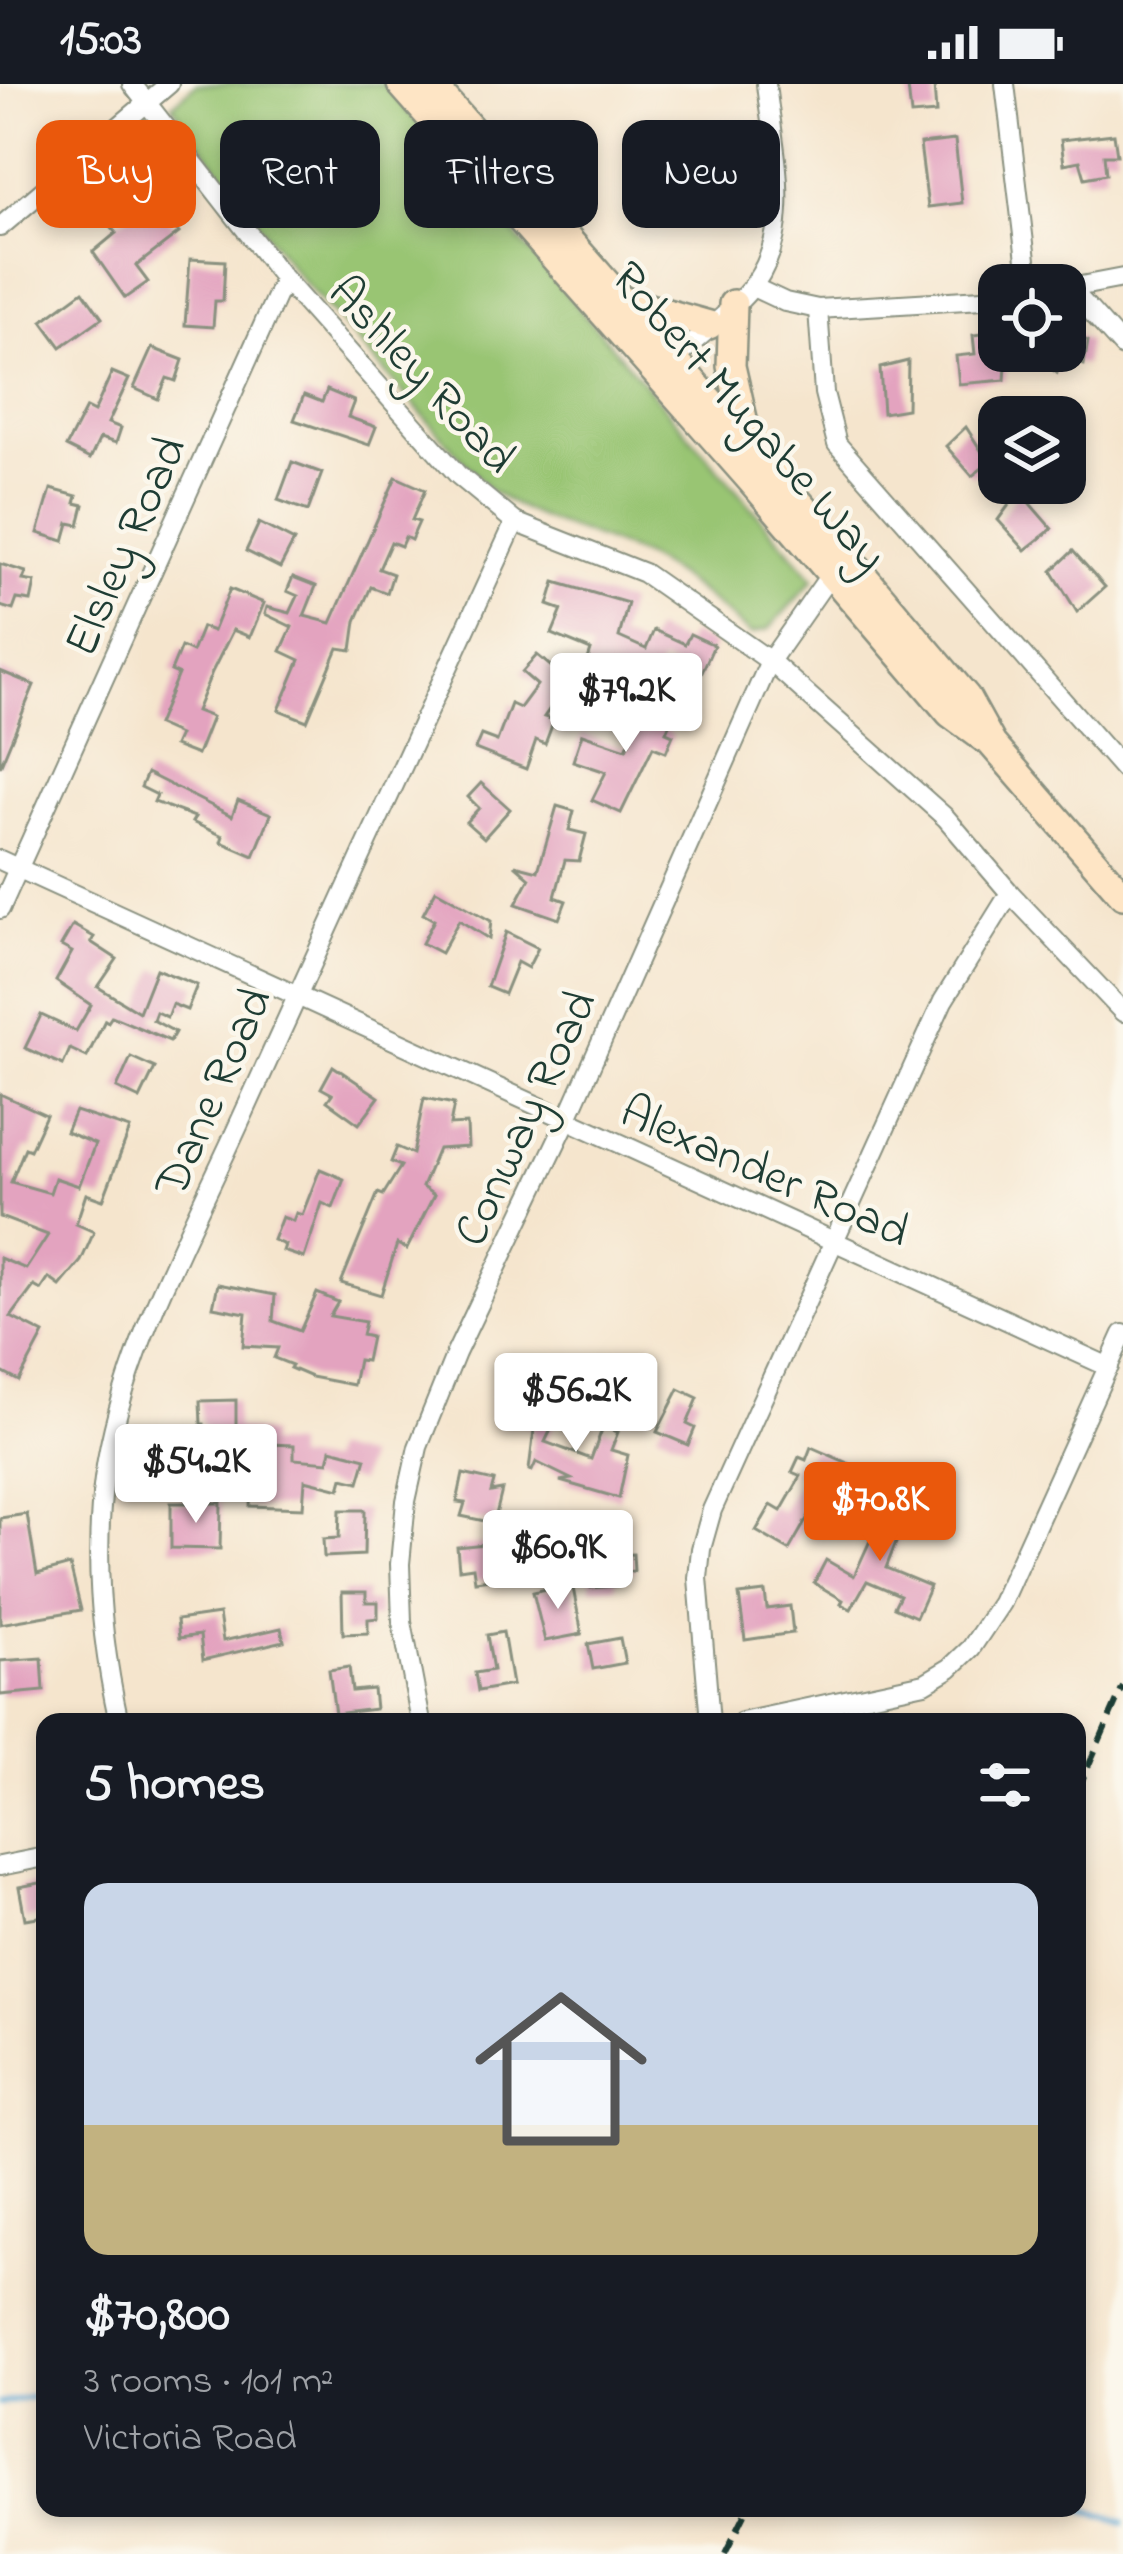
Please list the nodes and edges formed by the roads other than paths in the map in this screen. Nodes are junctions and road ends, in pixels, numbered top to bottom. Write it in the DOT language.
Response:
graph roads {
  1 [pos="132,84"];
  2 [pos="169,84"];
  3 [pos="401,84"];
  4 [pos="431,84"];
  5 [pos="766,84"];
  6 [pos="1005,84"];
  7 [pos="148,102"];
  8 [pos="0,227"];
  9 [pos="1026,264"];
  10 [pos="284,278"];
  11 [pos="1123,278"];
  12 [pos="1086,285"];
  13 [pos="743,296"];
  14 [pos="978,299"];
  15 [pos="1086,306"];
  16 [pos="613,308"];
  17 [pos="818,309"];
  18 [pos="709,325"];
  19 [pos="1123,347"];
  20 [pos="674,360"];
  21 [pos="696,420"];
  22 [pos="749,443"];
  23 [pos="515,522"];
  24 [pos="830,575"];
  25 [pos="770,661"];
  26 [pos="992,744"];
  27 [pos="1123,769"];
  28 [pos="9,864"];
  29 [pos="1010,893"];
  30 [pos="1123,896"];
  31 [pos="0,909"];
  32 [pos="298,995"];
  33 [pos="1123,1012"];
  34 [pos="566,1122"];
  35 [pos="836,1241"];
  36 [pos="1123,1334"];
  37 [pos="1109,1367"];
  38 [pos="118,1713"];
  39 [pos="419,1713"];
  40 [pos="709,1713"];
  41 [pos="784,1713"];
  42 [pos="36,1859"];
  43 [pos="0,1866"];
  1 -- 7 [label="street, Ashley Road"];
  2 -- 7 [label="street"];
  3 -- 16 [label="main road, Robert Mugabe Way"];
  4 -- 16 [label="main road, Robert Mugabe Way"];
  5 -- 13 [label="street"];
  6 -- 9 [label="street"];
  7 -- 8 [label="street"];
  7 -- 10 [label="street, Ashley Road"];
  10 -- 23 [label="street, Ashley Road"];
  10 -- 28 [label="street, Elsley Road"];
  11 -- 12 [label="street"];
  13 -- 17 [label="street"];
  13 -- 18 [label="street"];
  13 -- 22 [label="main road"];
  14 -- 17 [label="street"];
  15 -- 19 [label="street"];
  16 -- 18 [label="main road"];
  16 -- 20 [label="main road, Robert Mugabe Way"];
  16 -- 21 [label="main road, Robert Mugabe Way"];
  17 -- 27 [label="street"];
  18 -- 20 [label="street"];
  20 -- 21 [label="street"];
  20 -- 22 [label="main road, Robert Mugabe Way"];
  21 -- 24 [label="main road, Robert Mugabe Way"];
  22 -- 26 [label="main road, Robert Mugabe Way"];
  23 -- 25 [label="street, Ashley Road"];
  23 -- 32 [label="street, Dane Road"];
  24 -- 25 [label="street, Conway Road"];
  24 -- 26 [label="main road, Robert Mugabe Way"];
  25 -- 29 [label="street, Ashley Road"];
  25 -- 34 [label="street, Conway Road"];
  26 -- 30 [label="main road, Robert Mugabe Way"];
  28 -- 31 [label="street, Elsley Road"];
  28 -- 32 [label="street, Alexander Road"];
  29 -- 33 [label="street, Ashley Road"];
  29 -- 35 [label="street"];
  32 -- 34 [label="street, Alexander Road"];
  32 -- 38 [label="street, Dane Road"];
  34 -- 35 [label="street, Alexander Road"];
  34 -- 39 [label="street, Conway Road"];
  35 -- 37 [label="street, Alexander Road"];
  35 -- 40 [label="street"];
  36 -- 37 [label="street"];
  37 -- 41 [label="street"];
  42 -- 43 [label="street"];
}
